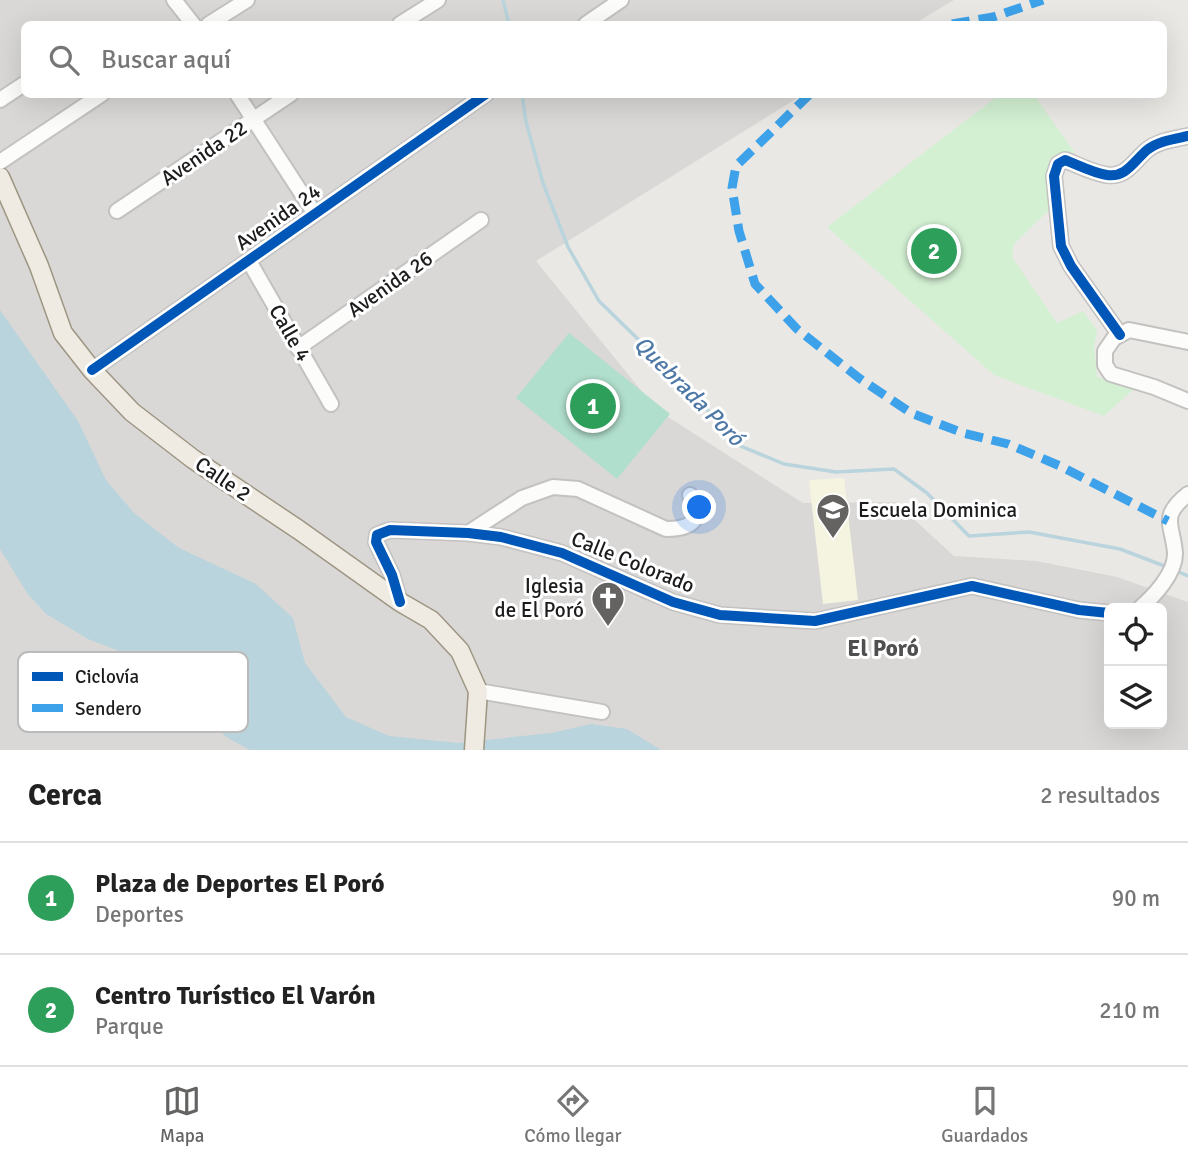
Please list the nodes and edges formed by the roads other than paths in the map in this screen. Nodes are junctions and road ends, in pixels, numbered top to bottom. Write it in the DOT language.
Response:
graph roads {
  1 [pos="174,0"];
  2 [pos="247,0"];
  3 [pos="438,0"];
  4 [pos="621,0"];
  5 [pos="191,21"];
  6 [pos="214,21"];
  7 [pos="405,21"];
  8 [pos="590,21"];
  9 [pos="21,86"];
  10 [pos="96,98"];
  11 [pos="238,98"];
  12 [pos="285,98"];
  13 [pos="480,98"];
  14 [pos="0,100"];
  15 [pos="252,120"];
  16 [pos="1188,136"];
  17 [pos="0,162"];
  18 [pos="0,177"];
  19 [pos="117,211"];
  20 [pos="315,214"];
  21 [pos="481,220"];
  22 [pos="249,261"];
  23 [pos="1120,335"];
  24 [pos="1188,342"];
  25 [pos="298,348"];
  26 [pos="92,370"];
  27 [pos="1188,401"];
  28 [pos="331,404"];
  29 [pos="1188,494"];
  30 [pos="690,495"];
  31 [pos="468,533"];
  32 [pos="400,602"];
  33 [pos="1146,603"];
  34 [pos="1104,612"];
  35 [pos="478,691"];
  36 [pos="602,712"];
  37 [pos="475,745"];
  1 -- 5 [label="street"];
  2 -- 6 [label="street"];
  3 -- 7 [label="street"];
  4 -- 8 [label="street"];
  9 -- 14 [label="street"];
  10 -- 17 [label="street"];
  11 -- 15 [label="street"];
  12 -- 15 [label="street, Avenida 22"];
  13 -- 20 [label="street, Avenida 24"];
  15 -- 19 [label="street, Avenida 22"];
  15 -- 20 [label="street"];
  16 -- 23 [label="street"];
  18 -- 26 [label="main road, Calle 2"];
  20 -- 22 [label="street, Avenida 24"];
  21 -- 25 [label="street, Avenida 26"];
  22 -- 25 [label="street, Calle 4"];
  22 -- 26 [label="street, Avenida 24"];
  23 -- 24 [label="street"];
  23 -- 27 [label="street"];
  25 -- 28 [label="street, Calle 4"];
  26 -- 32 [label="main road, Calle 2"];
  29 -- 33 [label="street"];
  30 -- 31 [label="street"];
  31 -- 32 [label="street, Calle Colorado"];
  31 -- 34 [label="street, Calle Colorado"];
  32 -- 35 [label="main road, Calle 2"];
  35 -- 36 [label="street"];
  35 -- 37 [label="main road, Calle 2"];
}
